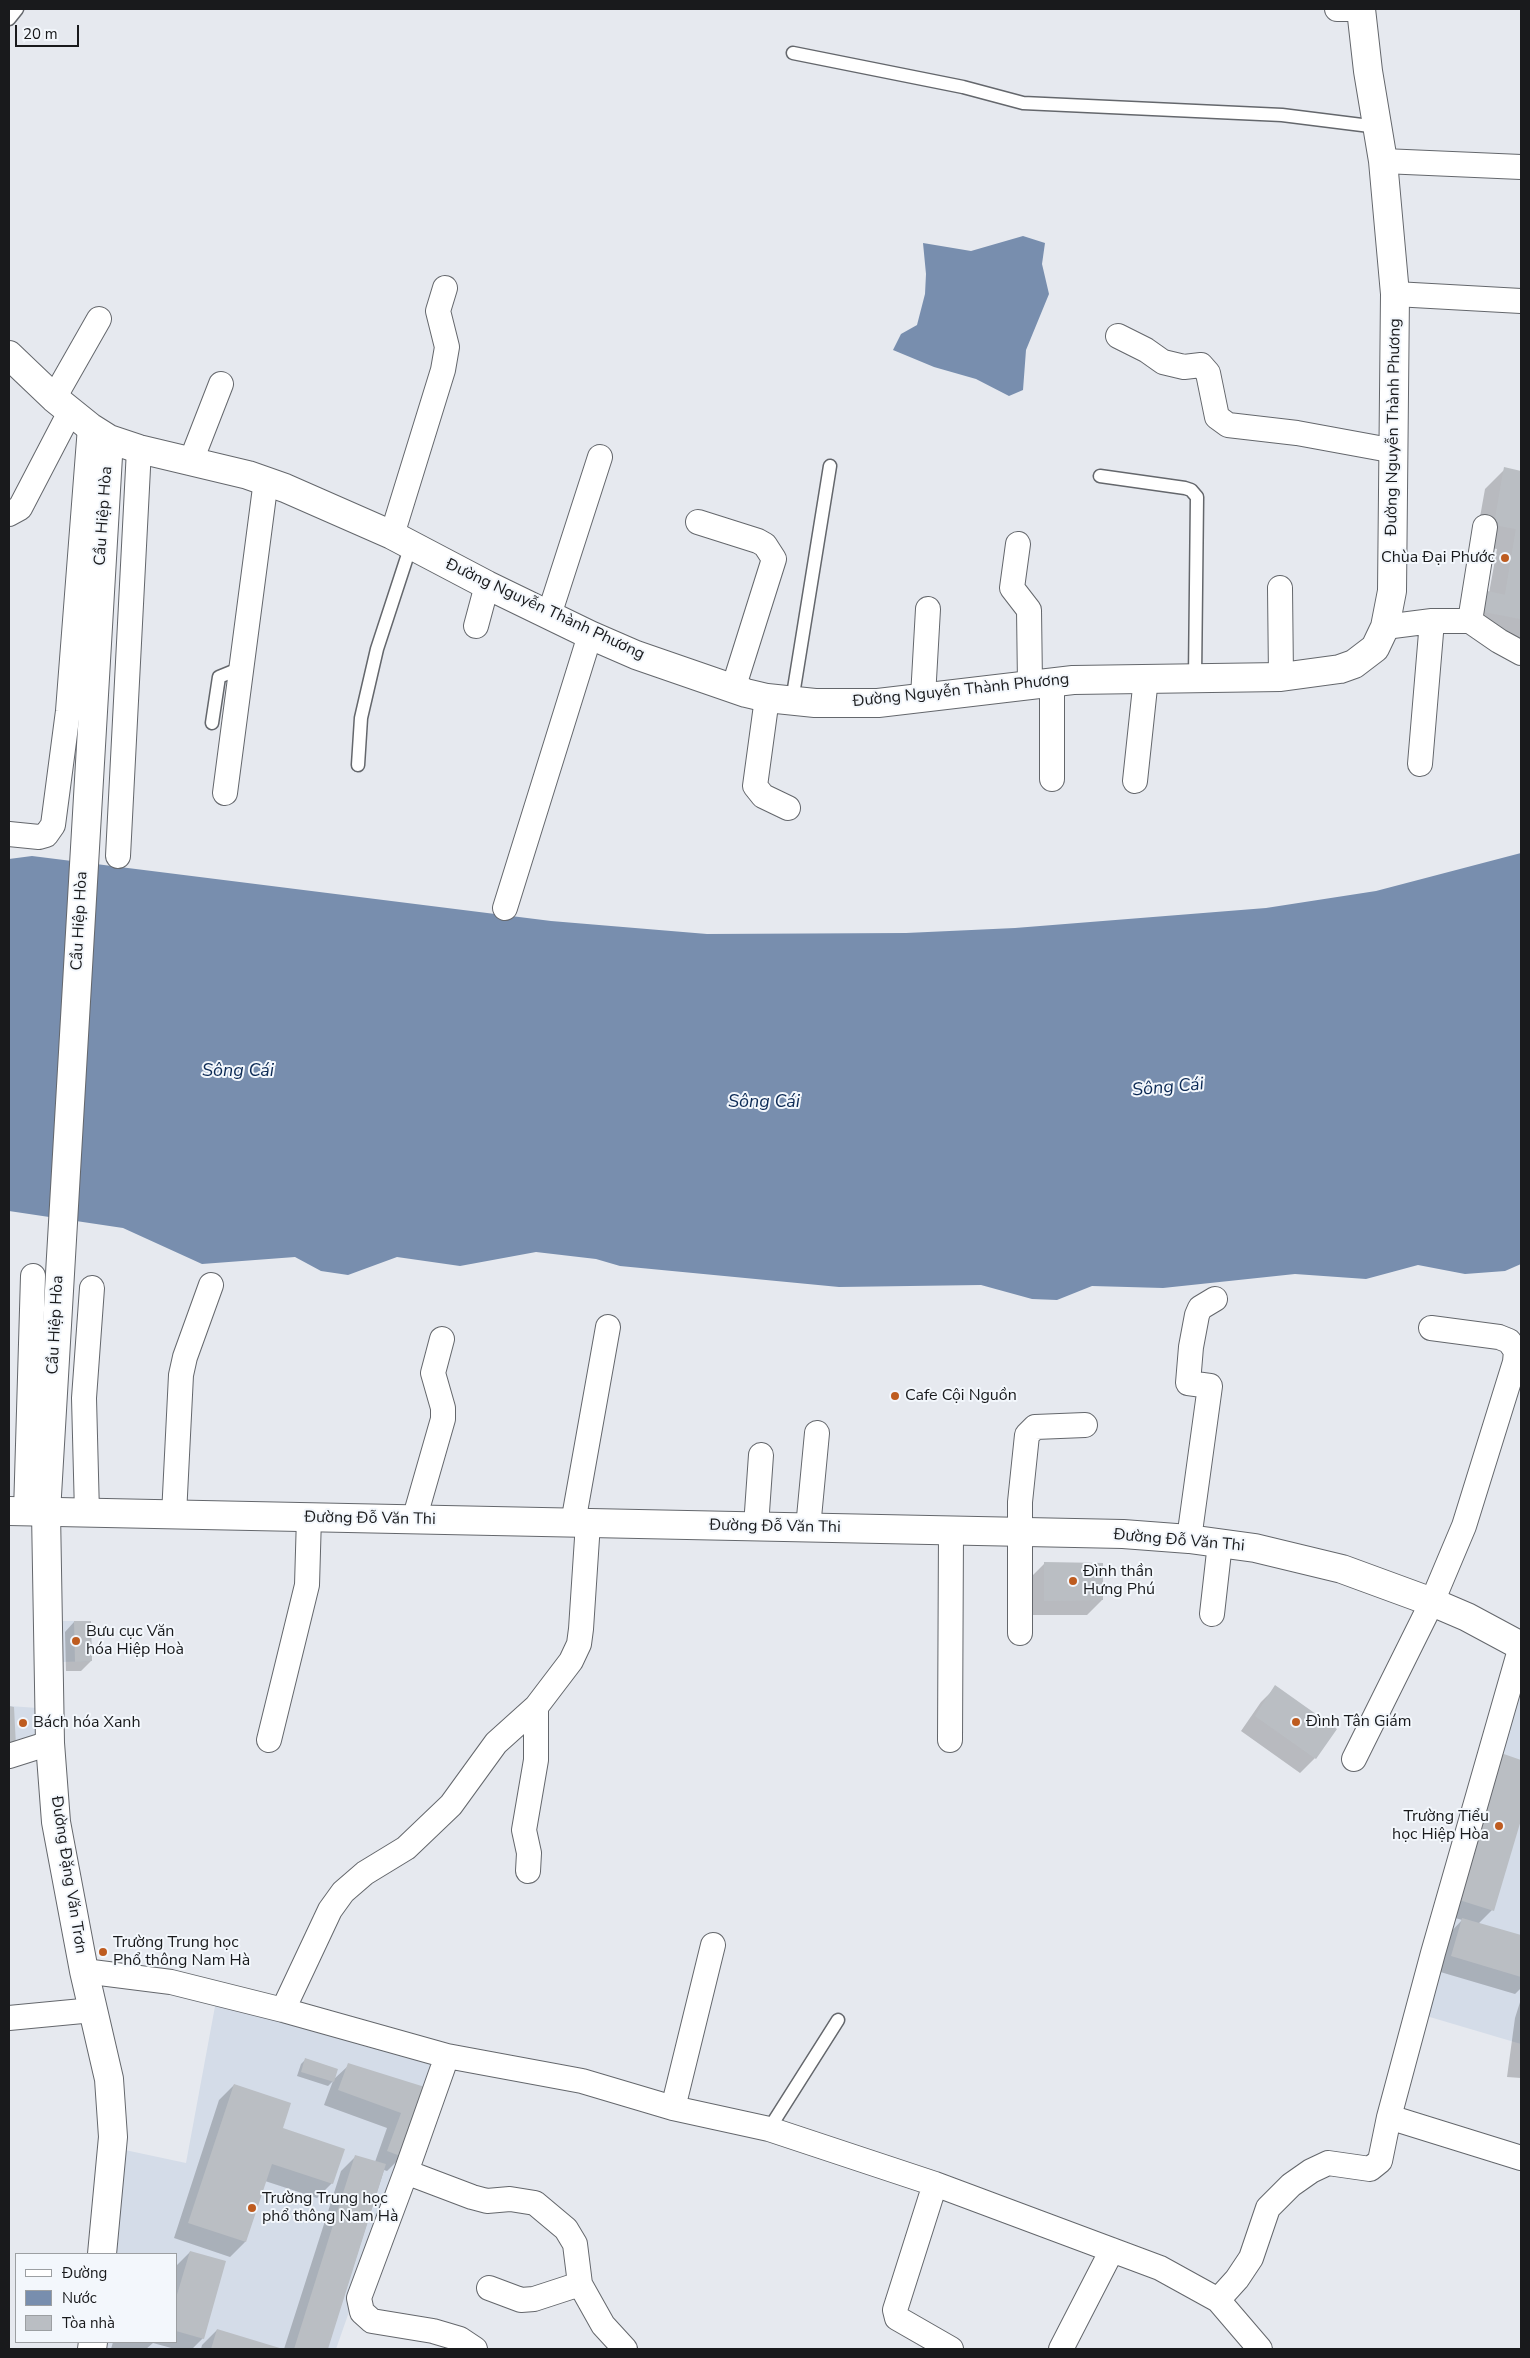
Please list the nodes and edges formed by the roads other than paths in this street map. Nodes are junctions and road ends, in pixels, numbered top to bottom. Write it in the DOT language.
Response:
graph roads {
  1 [pos="17,9"];
  2 [pos="1337,9"];
  3 [pos="1362,9"];
  4 [pos="9,19"];
  5 [pos="793,53"];
  6 [pos="1378,127"];
  7 [pos="1383,161"];
  8 [pos="1521,167"];
  9 [pos="445,288"];
  10 [pos="1395,294"];
  11 [pos="1521,301"];
  12 [pos="99,319"];
  13 [pos="1118,336"];
  14 [pos="9,355"];
  15 [pos="221,384"];
  16 [pos="81,419"];
  17 [pos="139,449"];
  18 [pos="1394,451"];
  19 [pos="600,457"];
  20 [pos="191,461"];
  21 [pos="830,466"];
  22 [pos="1100,476"];
  23 [pos="266,480"];
  24 [pos="9,514"];
  25 [pos="698,522"];
  26 [pos="1486,527"];
  27 [pos="402,540"];
  28 [pos="1018,544"];
  29 [pos="487,585"];
  30 [pos="1280,588"];
  31 [pos="928,609"];
  32 [pos="549,615"];
  33 [pos="1432,620"];
  34 [pos="1470,621"];
  35 [pos="476,626"];
  36 [pos="1385,627"];
  37 [pos="590,635"];
  38 [pos="1521,653"];
  39 [pos="241,668"];
  40 [pos="1281,677"];
  41 [pos="1146,678"];
  42 [pos="1195,678"];
  43 [pos="1041,683"];
  44 [pos="733,689"];
  45 [pos="924,697"];
  46 [pos="779,699"];
  47 [pos="212,723"];
  48 [pos="1420,764"];
  49 [pos="358,765"];
  50 [pos="1052,779"];
  51 [pos="1135,781"];
  52 [pos="225,793"];
  53 [pos="788,808"];
  54 [pos="9,834"];
  55 [pos="118,856"];
  56 [pos="505,908"];
  57 [pos="33,1276"];
  58 [pos="211,1285"];
  59 [pos="92,1288"];
  60 [pos="1215,1299"];
  61 [pos="608,1326"];
  62 [pos="1431,1328"];
  63 [pos="442,1339"];
  64 [pos="52,1403"];
  65 [pos="1085,1425"];
  66 [pos="816,1434"];
  67 [pos="761,1455"];
  68 [pos="27,1512"];
  69 [pos="87,1513"];
  70 [pos="174,1515"];
  71 [pos="309,1517"];
  72 [pos="414,1520"];
  73 [pos="580,1523"];
  74 [pos="756,1526"];
  75 [pos="808,1528"];
  76 [pos="951,1531"];
  77 [pos="1022,1532"];
  78 [pos="1189,1539"];
  79 [pos="1220,1543"];
  80 [pos="1432,1602"];
  81 [pos="1212,1614"];
  82 [pos="1020,1633"];
  83 [pos="1521,1646"];
  84 [pos="536,1708"];
  85 [pos="269,1740"];
  86 [pos="950,1740"];
  87 [pos="50,1742"];
  88 [pos="9,1756"];
  89 [pos="1354,1759"];
  90 [pos="528,1872"];
  91 [pos="713,1945"];
  92 [pos="84,1971"];
  93 [pos="93,2010"];
  94 [pos="282,2010"];
  95 [pos="9,2018"];
  96 [pos="838,2020"];
  97 [pos="447,2056"];
  98 [pos="673,2108"];
  99 [pos="1390,2117"];
  100 [pos="768,2128"];
  101 [pos="1521,2158"];
  102 [pos="406,2172"];
  103 [pos="935,2184"];
  104 [pos="1112,2250"];
  105 [pos="102,2253"];
  106 [pos="580,2284"];
  107 [pos="489,2288"];
  108 [pos="1218,2300"];
  109 [pos="475,2349"];
  110 [pos="625,2349"];
  111 [pos="951,2349"];
  112 [pos="1061,2349"];
  113 [pos="1260,2349"];
  1 -- 4 [label="lane"];
  2 -- 3 [label="street"];
  3 -- 6 [label="main road, Đường Nguyễn Thành Phương"];
  5 -- 6 [label="lane"];
  6 -- 7 [label="main road, Đường Nguyễn Thành Phương"];
  7 -- 8 [label="street"];
  7 -- 10 [label="main road, Đường Nguyễn Thành Phương"];
  9 -- 27 [label="street"];
  10 -- 11 [label="street"];
  10 -- 18 [label="main road, Đường Nguyễn Thành Phương"];
  12 -- 16 [label="street"];
  13 -- 18 [label="street"];
  14 -- 16 [label="main road, Đường Nguyễn Thành Phương"];
  15 -- 20 [label="street"];
  16 -- 17 [label="main road, Đường Nguyễn Thành Phương"];
  16 -- 24 [label="street"];
  16 -- 54 [label="street"];
  16 -- 64 [label="main road, Cầu Hiệp Hòa"];
  17 -- 20 [label="main road, Đường Nguyễn Thành Phương"];
  17 -- 55 [label="street"];
  18 -- 36 [label="main road, Đường Nguyễn Thành Phương"];
  19 -- 32 [label="street"];
  20 -- 23 [label="main road, Đường Nguyễn Thành Phương"];
  21 -- 46 [label="lane"];
  22 -- 42 [label="lane"];
  23 -- 27 [label="main road, Đường Nguyễn Thành Phương"];
  23 -- 39 [label="street"];
  25 -- 44 [label="street"];
  26 -- 34 [label="street"];
  27 -- 29 [label="main road, Đường Nguyễn Thành Phương"];
  27 -- 49 [label="lane"];
  28 -- 43 [label="street"];
  29 -- 32 [label="main road, Đường Nguyễn Thành Phương"];
  29 -- 35 [label="street"];
  30 -- 40 [label="street"];
  31 -- 45 [label="street"];
  32 -- 37 [label="main road, Đường Nguyễn Thành Phương"];
  33 -- 34 [label="street"];
  33 -- 36 [label="street"];
  33 -- 48 [label="street"];
  34 -- 38 [label="street"];
  36 -- 40 [label="main road, Đường Nguyễn Thành Phương"];
  37 -- 44 [label="main road, Đường Nguyễn Thành Phương"];
  37 -- 56 [label="street"];
  39 -- 47 [label="lane"];
  39 -- 52 [label="street"];
  40 -- 42 [label="main road, Đường Nguyễn Thành Phương"];
  41 -- 42 [label="main road, Đường Nguyễn Thành Phương"];
  41 -- 43 [label="main road, Đường Nguyễn Thành Phương"];
  41 -- 51 [label="street"];
  43 -- 45 [label="main road, Đường Nguyễn Thành Phương"];
  43 -- 50 [label="street"];
  44 -- 46 [label="main road, Đường Nguyễn Thành Phương"];
  45 -- 46 [label="main road, Đường Nguyễn Thành Phương"];
  46 -- 53 [label="street"];
  57 -- 68 [label="street"];
  58 -- 70 [label="street"];
  59 -- 69 [label="street"];
  60 -- 78 [label="street"];
  61 -- 73 [label="street"];
  62 -- 80 [label="street"];
  63 -- 72 [label="street"];
  64 -- 68 [label="main road, Đường Đặng Văn Trơn"];
  65 -- 77 [label="street"];
  66 -- 75 [label="street"];
  67 -- 74 [label="street"];
  68 -- 69 [label="main road, Đường Đỗ Văn Thi"];
  68 -- 87 [label="main road, Đường Đặng Văn Trơn"];
  69 -- 70 [label="main road, Đường Đỗ Văn Thi"];
  70 -- 71 [label="main road, Đường Đỗ Văn Thi"];
  71 -- 72 [label="main road, Đường Đỗ Văn Thi"];
  71 -- 85 [label="street"];
  72 -- 73 [label="main road, Đường Đỗ Văn Thi"];
  73 -- 74 [label="main road, Đường Đỗ Văn Thi"];
  73 -- 84 [label="street"];
  74 -- 75 [label="main road, Đường Đỗ Văn Thi"];
  75 -- 76 [label="main road, Đường Đỗ Văn Thi"];
  76 -- 77 [label="main road, Đường Đỗ Văn Thi"];
  76 -- 86 [label="street"];
  77 -- 78 [label="main road, Đường Đỗ Văn Thi"];
  77 -- 82 [label="street"];
  78 -- 79 [label="main road, Đường Đỗ Văn Thi"];
  79 -- 80 [label="main road, Đường Đỗ Văn Thi"];
  79 -- 81 [label="street"];
  80 -- 83 [label="main road, Đường Đỗ Văn Thi"];
  80 -- 89 [label="street"];
  83 -- 99 [label="street"];
  84 -- 90 [label="street"];
  84 -- 94 [label="street"];
  87 -- 88 [label="street"];
  87 -- 92 [label="main road, Đường Đặng Văn Trơn"];
  91 -- 98 [label="street"];
  92 -- 93 [label="main road, Đường Đặng Văn Trơn"];
  92 -- 94 [label="street"];
  93 -- 95 [label="street"];
  93 -- 105 [label="main road, Đường Đặng Văn Trơn"];
  94 -- 97 [label="street"];
  96 -- 100 [label="lane"];
  97 -- 98 [label="street"];
  97 -- 102 [label="street"];
  98 -- 100 [label="street"];
  99 -- 101 [label="street"];
  99 -- 108 [label="street"];
  100 -- 103 [label="street"];
  102 -- 106 [label="street"];
  102 -- 109 [label="street"];
  103 -- 104 [label="street"];
  103 -- 111 [label="street"];
  104 -- 108 [label="street"];
  104 -- 112 [label="street"];
  106 -- 107 [label="street"];
  106 -- 110 [label="street"];
  108 -- 113 [label="street"];
}
